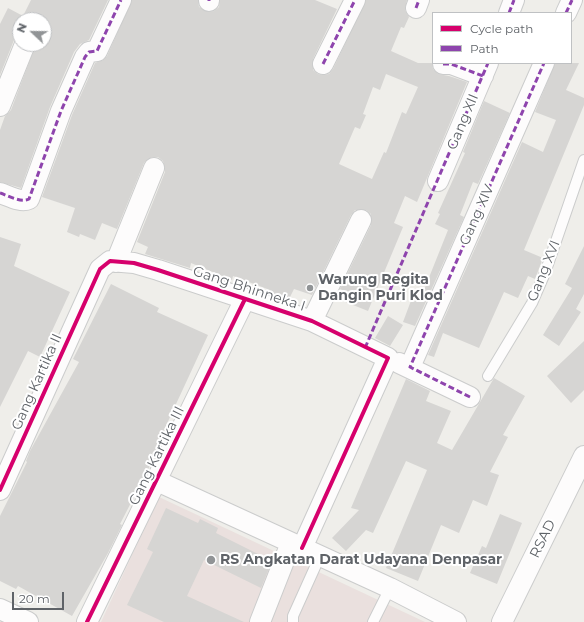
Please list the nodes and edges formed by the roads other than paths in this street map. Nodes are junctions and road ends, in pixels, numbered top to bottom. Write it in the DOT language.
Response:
graph roads {
  1 [pos="121,0"];
  2 [pos="354,0"];
  3 [pos="514,0"];
  4 [pos="572,0"];
  5 [pos="509,12"];
  6 [pos="566,12"];
  7 [pos="22,52"];
  8 [pos="323,64"];
  9 [pos="443,64"];
  10 [pos="544,64"];
  11 [pos="486,69"];
  12 [pos="0,106"];
  13 [pos="584,160"];
  14 [pos="154,168"];
  15 [pos="438,181"];
  16 [pos="0,193"];
  17 [pos="361,220"];
  18 [pos="116,262"];
  19 [pos="245,299"];
  20 [pos="312,321"];
  21 [pos="388,358"];
  22 [pos="410,367"];
  23 [pos="488,376"];
  24 [pos="470,397"];
  25 [pos="584,456"];
  26 [pos="157,481"];
  27 [pos="0,490"];
  28 [pos="296,545"];
  29 [pos="320,556"];
  30 [pos="390,588"];
  31 [pos="0,609"];
  32 [pos="28,622"];
  33 [pos="87,622"];
  34 [pos="260,622"];
  35 [pos="293,622"];
  36 [pos="373,622"];
  37 [pos="456,622"];
  38 [pos="502,622"];
  1 -- 16 [label="street"];
  2 -- 8 [label="street"];
  3 -- 5 [label="street"];
  4 -- 6 [label="street"];
  7 -- 12 [label="street"];
  9 -- 11 [label="street"];
  10 -- 22 [label="street, Gang XIV"];
  11 -- 15 [label="street, Gang XII"];
  13 -- 23 [label="lane, Gang XVI"];
  14 -- 18 [label="street"];
  17 -- 20 [label="street"];
  18 -- 19 [label="street, Gang Bhinneka I"];
  18 -- 27 [label="street, Gang Kartika II"];
  19 -- 20 [label="street, Gang Bhinneka I"];
  19 -- 26 [label="street, Gang Kartika III"];
  20 -- 21 [label="street, Gang Bhinneka I"];
  21 -- 22 [label="street, Gang Bhinneka I"];
  21 -- 28 [label="street"];
  22 -- 24 [label="street, Gang Bhinneka I"];
  25 -- 38 [label="street, RSAD"];
  26 -- 28 [label="street"];
  26 -- 33 [label="street, Gang Kartika III"];
  28 -- 29 [label="street"];
  28 -- 34 [label="street"];
  29 -- 30 [label="street"];
  29 -- 35 [label="lane"];
  30 -- 36 [label="lane"];
  30 -- 37 [label="street"];
  31 -- 32 [label="street"];
}
